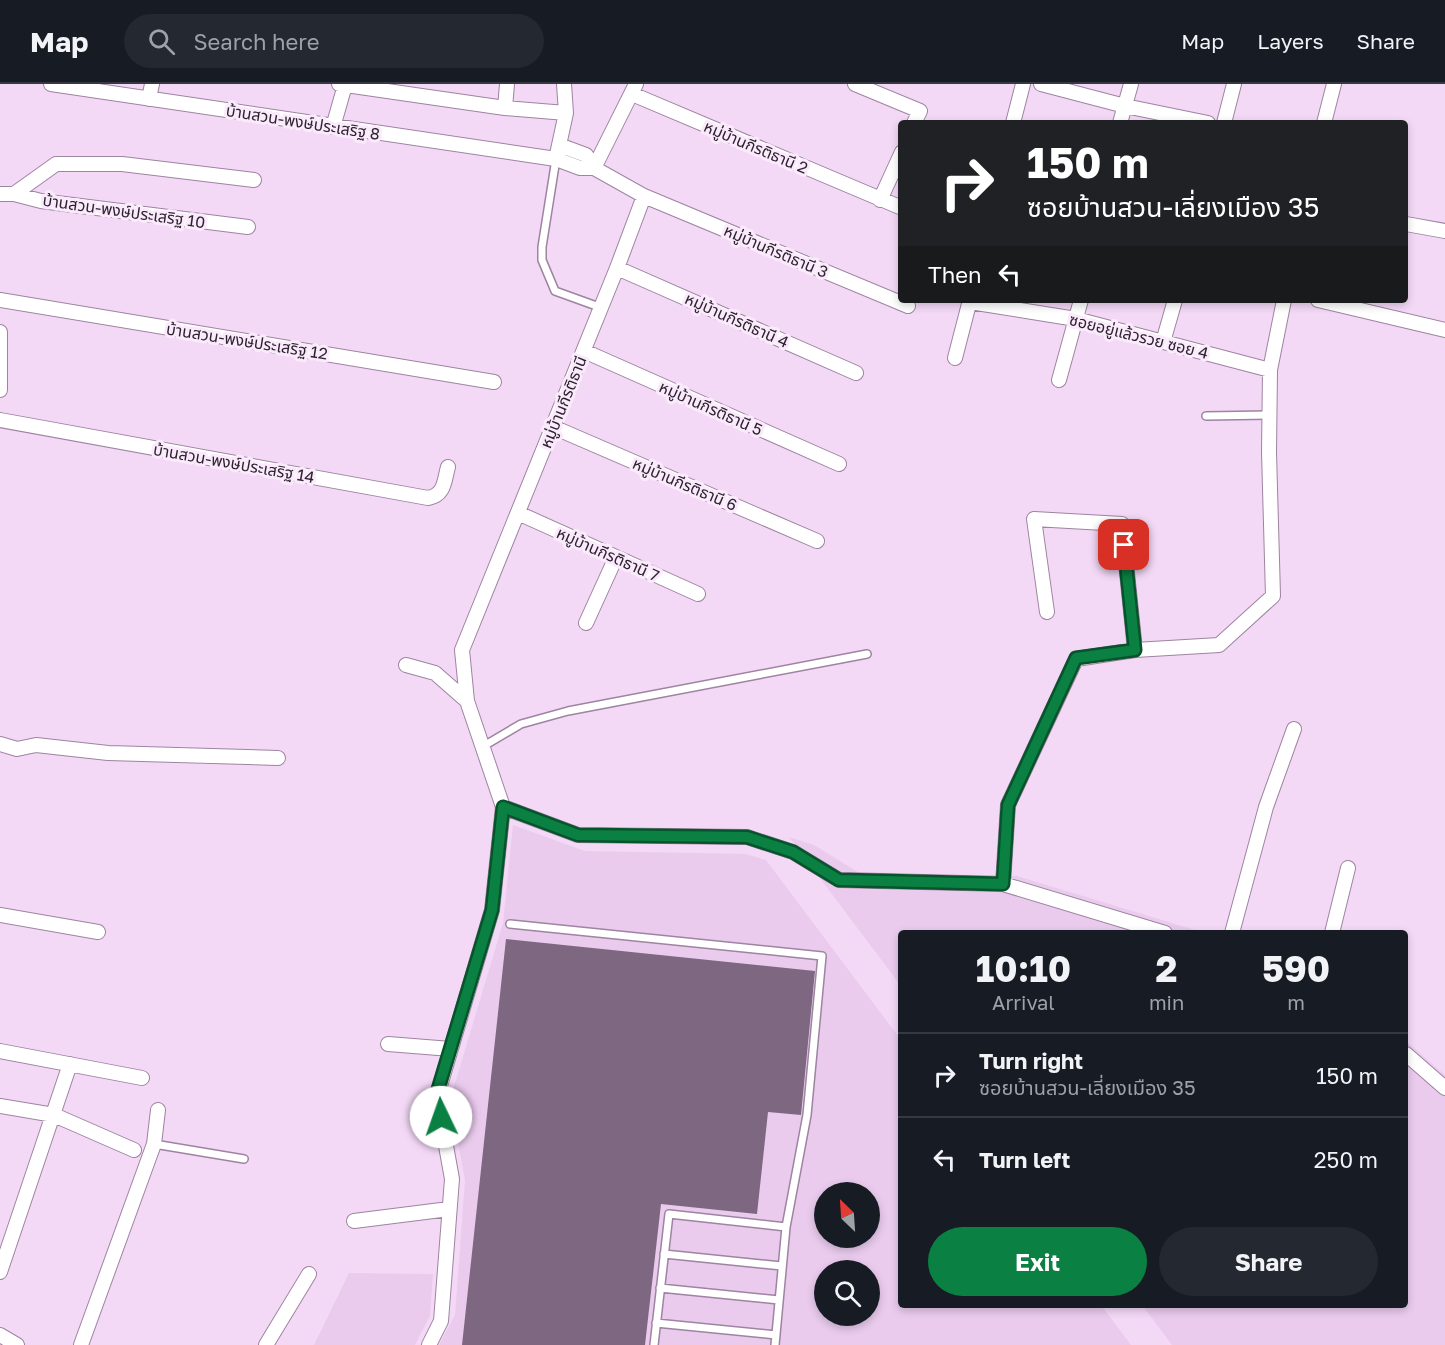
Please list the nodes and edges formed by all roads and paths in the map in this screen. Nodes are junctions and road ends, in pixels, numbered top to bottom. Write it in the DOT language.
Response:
graph roads {
  1 [pos="51,84"];
  2 [pos="152,84"];
  3 [pos="342,84"];
  4 [pos="507,84"];
  5 [pos="564,84"];
  6 [pos="855,84"];
  7 [pos="1023,84"];
  8 [pos="1041,84"];
  9 [pos="1131,84"];
  10 [pos="1234,84"];
  11 [pos="1334,84"];
  12 [pos="634,89"];
  13 [pos="149,99"];
  14 [pos="1125,106"];
  15 [pos="506,108"];
  16 [pos="566,113"];
  17 [pos="917,117"];
  18 [pos="1014,120"];
  19 [pos="1121,120"];
  20 [pos="1193,120"];
  21 [pos="1225,120"];
  22 [pos="1325,120"];
  23 [pos="333,127"];
  24 [pos="559,145"];
  25 [pos="556,159"];
  26 [pos="898,160"];
  27 [pos="594,168"];
  28 [pos="254,180"];
  29 [pos="7,194"];
  30 [pos="644,196"];
  31 [pos="879,200"];
  32 [pos="898,207"];
  33 [pos="1408,224"];
  34 [pos="248,227"];
  35 [pos="1445,231"];
  36 [pos="617,268"];
  37 [pos="0,300"];
  38 [pos="898,302"];
  39 [pos="901,303"];
  40 [pos="969,303"];
  41 [pos="982,303"];
  42 [pos="1080,303"];
  43 [pos="1174,303"];
  44 [pos="1283,303"];
  45 [pos="1330,303"];
  46 [pos="908,306"];
  47 [pos="602,308"];
  48 [pos="1076,319"];
  49 [pos="1445,330"];
  50 [pos="0,332"];
  51 [pos="1163,342"];
  52 [pos="584,351"];
  53 [pos="955,358"];
  54 [pos="1270,370"];
  55 [pos="856,373"];
  56 [pos="1059,380"];
  57 [pos="494,382"];
  58 [pos="0,390"];
  59 [pos="1269,415"];
  60 [pos="1206,416"];
  61 [pos="0,420"];
  62 [pos="553,427"];
  63 [pos="839,464"];
  64 [pos="448,467"];
  65 [pos="518,513"];
  66 [pos="817,541"];
  67 [pos="616,557"];
  68 [pos="698,594"];
  69 [pos="1047,612"];
  70 [pos="586,623"];
  71 [pos="1135,650"];
  72 [pos="867,654"];
  73 [pos="406,664"];
  74 [pos="467,701"];
  75 [pos="1294,729"];
  76 [pos="0,744"];
  77 [pos="482,747"];
  78 [pos="278,758"];
  79 [pos="503,807"];
  80 [pos="1348,868"];
  81 [pos="1003,884"];
  82 [pos="0,915"];
  83 [pos="510,924"];
  84 [pos="1155,930"];
  85 [pos="1233,930"];
  86 [pos="1333,930"];
  87 [pos="98,932"];
  88 [pos="388,1044"];
  89 [pos="451,1049"];
  90 [pos="0,1052"];
  91 [pos="1408,1056"];
  92 [pos="70,1064"];
  93 [pos="142,1078"];
  94 [pos="1445,1088"];
  95 [pos="0,1106"];
  96 [pos="158,1110"];
  97 [pos="54,1115"];
  98 [pos="154,1144"];
  99 [pos="134,1150"];
  100 [pos="244,1159"];
  101 [pos="449,1209"];
  102 [pos="354,1221"];
  103 [pos="786,1227"];
  104 [pos="7,1229"];
  105 [pos="664,1254"];
  106 [pos="782,1266"];
  107 [pos="0,1272"];
  108 [pos="309,1274"];
  109 [pos="660,1288"];
  110 [pos="779,1300"];
  111 [pos="656,1323"];
  112 [pos="0,1335"];
  113 [pos="776,1335"];
  114 [pos="17,1345"];
  115 [pos="81,1345"];
  116 [pos="266,1345"];
  117 [pos="429,1345"];
  118 [pos="654,1345"];
  119 [pos="774,1345"];
  1 -- 13 [label="street, บ้านสวน-พงษ์ประเสริฐ 8"];
  2 -- 13 [label="street"];
  3 -- 15 [label="street"];
  3 -- 23 [label="street"];
  4 -- 15 [label="street"];
  5 -- 16 [label="street"];
  6 -- 17 [label="street"];
  7 -- 18 [label="street"];
  8 -- 14 [label="street"];
  9 -- 14 [label="street"];
  10 -- 21 [label="street"];
  11 -- 22 [label="street"];
  12 -- 27 [label="street"];
  12 -- 31 [label="street, หมู่บ้านกีรติธานี 2"];
  13 -- 23 [label="street, บ้านสวน-พงษ์ประเสริฐ 8"];
  14 -- 19 [label="street"];
  14 -- 20 [label="street"];
  15 -- 16 [label="street"];
  16 -- 24 [label="street"];
  23 -- 25 [label="street, บ้านสวน-พงษ์ประเสริฐ 8"];
  24 -- 25 [label="street"];
  24 -- 27 [label="street"];
  25 -- 27 [label="street"];
  25 -- 47 [label="lane"];
  26 -- 31 [label="street"];
  27 -- 30 [label="street"];
  28 -- 29 [label="street"];
  29 -- 34 [label="street, บ้านสวน-พงษ์ประเสริฐ 10"];
  30 -- 36 [label="street, หมู่บ้านกีรติธานี"];
  30 -- 38 [label="street, หมู่บ้านกีรติธานี 3"];
  31 -- 32 [label="street, หมู่บ้านกีรติธานี 2"];
  33 -- 35 [label="street"];
  36 -- 47 [label="street, หมู่บ้านกีรติธานี"];
  36 -- 55 [label="street, หมู่บ้านกีรติธานี 4"];
  37 -- 57 [label="street, บ้านสวน-พงษ์ประเสริฐ 12"];
  39 -- 46 [label="street, หมู่บ้านกีรติธานี 3"];
  40 -- 53 [label="street"];
  41 -- 48 [label="street, ซอยอยู่แล้วรวย ซอย 4"];
  42 -- 48 [label="street"];
  43 -- 51 [label="street"];
  44 -- 54 [label="street"];
  45 -- 49 [label="street"];
  47 -- 52 [label="street, หมู่บ้านกีรติธานี"];
  48 -- 51 [label="street, ซอยอยู่แล้วรวย ซอย 4"];
  48 -- 56 [label="street"];
  50 -- 58 [label="street"];
  51 -- 54 [label="street, ซอยอยู่แล้วรวย ซอย 4"];
  52 -- 62 [label="street, หมู่บ้านกีรติธานี"];
  52 -- 63 [label="street, หมู่บ้านกีรติธานี 5"];
  54 -- 59 [label="street"];
  59 -- 60 [label="lane"];
  59 -- 71 [label="street"];
  61 -- 64 [label="street, บ้านสวน-พงษ์ประเสริฐ 14"];
  62 -- 65 [label="street, หมู่บ้านกีรติธานี"];
  62 -- 66 [label="street, หมู่บ้านกีรติธานี 6"];
  65 -- 67 [label="street, หมู่บ้านกีรติธานี 7"];
  65 -- 74 [label="street, หมู่บ้านกีรติธานี"];
  67 -- 68 [label="street, หมู่บ้านกีรติธานี 7"];
  67 -- 70 [label="street"];
  69 -- 71 [label="street"];
  71 -- 81 [label="street"];
  72 -- 77 [label="lane"];
  73 -- 74 [label="street"];
  74 -- 77 [label="street, หมู่บ้านกีรติธานี"];
  75 -- 85 [label="street"];
  76 -- 78 [label="street"];
  77 -- 79 [label="street, หมู่บ้านกีรติธานี"];
  79 -- 81 [label="street"];
  79 -- 89 [label="street"];
  80 -- 86 [label="street"];
  81 -- 84 [label="street"];
  82 -- 87 [label="street"];
  83 -- 103 [label="lane"];
  88 -- 89 [label="street"];
  89 -- 101 [label="street"];
  90 -- 92 [label="street"];
  91 -- 94 [label="street"];
  92 -- 93 [label="street"];
  92 -- 97 [label="street"];
  95 -- 97 [label="street"];
  96 -- 98 [label="street"];
  97 -- 99 [label="street"];
  97 -- 104 [label="street"];
  98 -- 100 [label="lane"];
  98 -- 115 [label="street"];
  101 -- 102 [label="street"];
  101 -- 117 [label="street"];
  103 -- 105 [label="lane"];
  103 -- 106 [label="lane"];
  104 -- 107 [label="street"];
  105 -- 106 [label="lane"];
  105 -- 109 [label="lane"];
  106 -- 110 [label="lane"];
  108 -- 116 [label="street"];
  109 -- 110 [label="lane"];
  109 -- 111 [label="lane"];
  110 -- 113 [label="lane"];
  111 -- 113 [label="lane"];
  111 -- 118 [label="lane"];
  112 -- 114 [label="street"];
  113 -- 119 [label="lane"];
}
